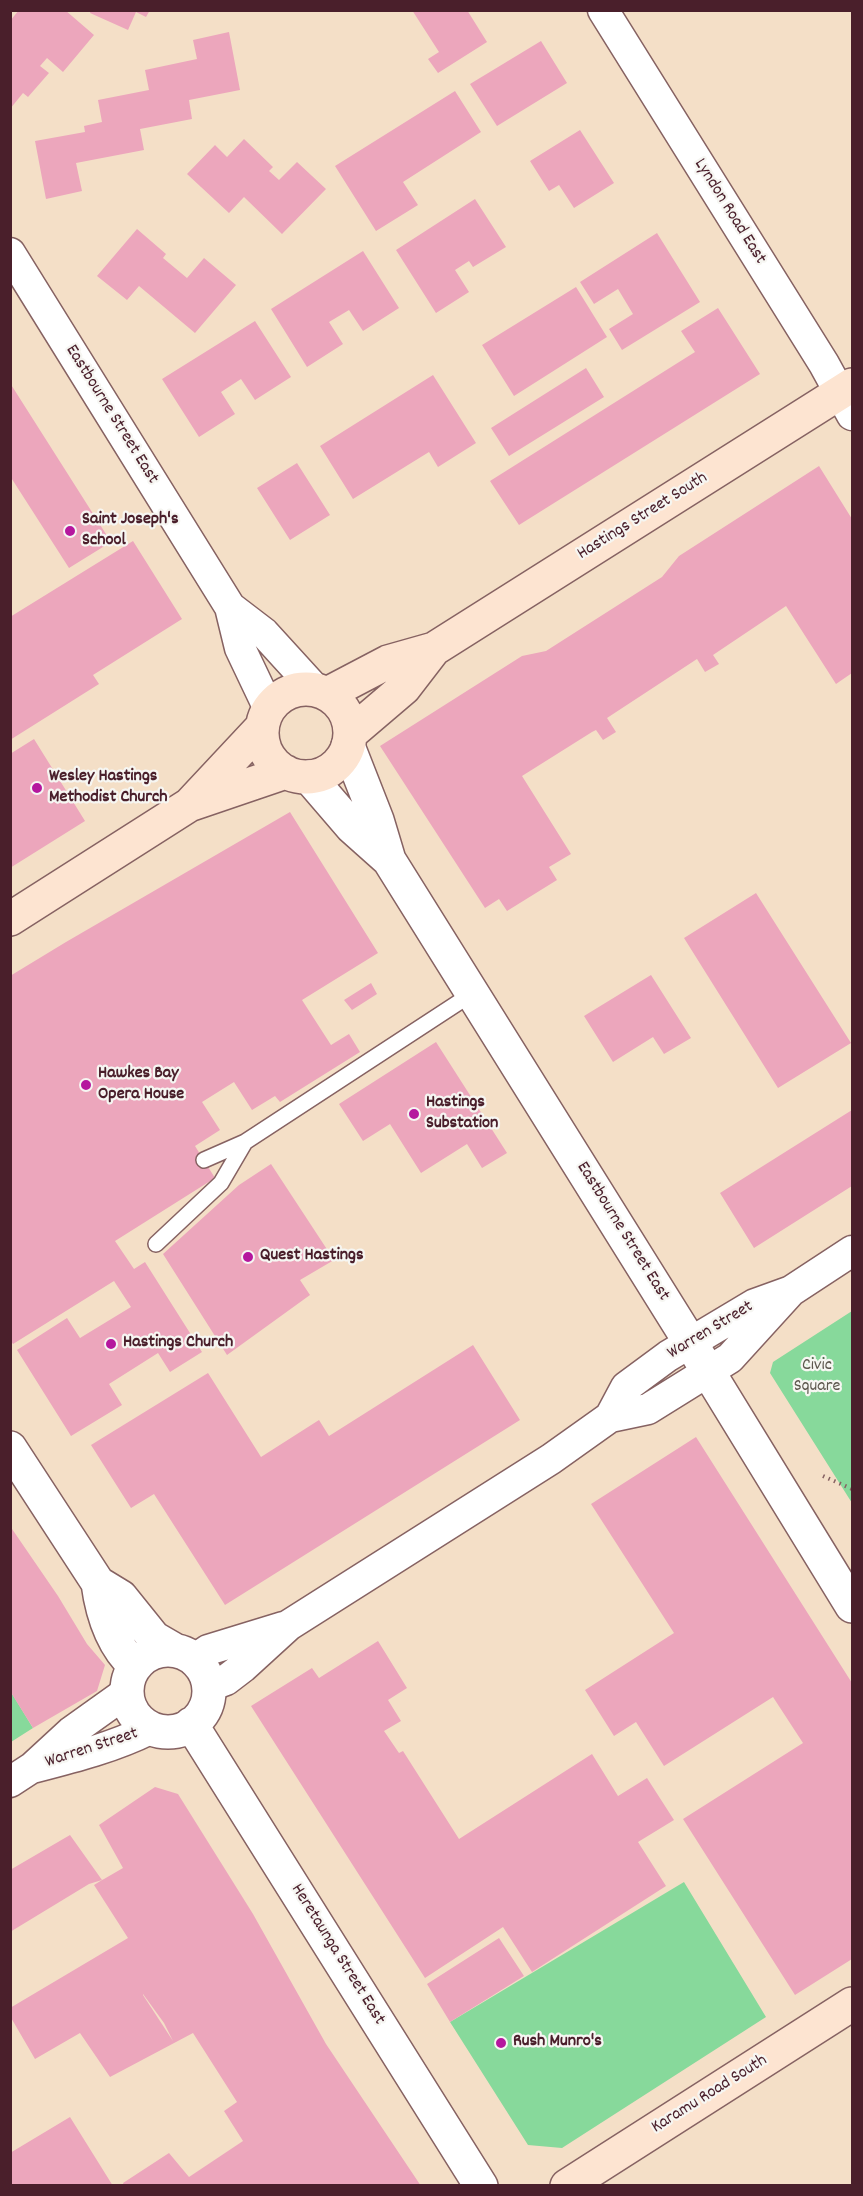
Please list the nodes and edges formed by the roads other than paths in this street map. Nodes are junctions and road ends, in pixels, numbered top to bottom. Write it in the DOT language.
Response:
graph roads {
  1 [pos="603,10"];
  2 [pos="10,253"];
  3 [pos="848,397"];
  4 [pos="230,607"];
  5 [pos="434,649"];
  6 [pos="321,692"];
  7 [pos="266,718"];
  8 [pos="349,740"];
  9 [pos="298,774"];
  10 [pos="189,805"];
  11 [pos="389,860"];
  12 [pos="10,919"];
  13 [pos="473,993"];
  14 [pos="245,1142"];
  15 [pos="204,1160"];
  16 [pos="156,1244"];
  17 [pos="852,1251"];
  18 [pos="791,1291"];
  19 [pos="690,1342"];
  20 [pos="708,1372"];
  21 [pos="610,1417"];
  22 [pos="10,1448"];
  23 [pos="98,1583"];
  24 [pos="852,1606"];
  25 [pos="192,1665"];
  26 [pos="131,1679"];
  27 [pos="191,1724"];
  28 [pos="150,1729"];
  29 [pos="22,1774"];
  30 [pos="852,2004"];
  31 [pos="482,2186"];
  32 [pos="567,2186"];
  1 -- 3 [label="street, Lyndon Road East"];
  2 -- 4 [label="street, Eastbourne Street East"];
  3 -- 5 [label="main road, Hastings Street South"];
  4 -- 6 [label="street, Eastbourne Street East"];
  4 -- 7 [label="street, Eastbourne Street East"];
  5 -- 6 [label="main road, Hastings Street South"];
  5 -- 8 [label="main road, Hastings Street South"];
  6 -- 7 [label="main road"];
  6 -- 8 [label="main road"];
  7 -- 9 [label="main road"];
  7 -- 10 [label="main road"];
  8 -- 9 [label="main road"];
  8 -- 11 [label="street, Eastbourne Street East"];
  9 -- 10 [label="main road"];
  9 -- 11 [label="street, Eastbourne Street East"];
  10 -- 12 [label="main road"];
  11 -- 13 [label="street, Eastbourne Street East"];
  13 -- 14 [label="lane"];
  13 -- 19 [label="street, Eastbourne Street East"];
  14 -- 15 [label="lane"];
  14 -- 16 [label="lane"];
  17 -- 18 [label="street"];
  18 -- 19 [label="street, Warren Street"];
  18 -- 20 [label="street, Warren Street"];
  19 -- 20 [label="street, Eastbourne Street East"];
  19 -- 21 [label="street, Warren Street"];
  20 -- 21 [label="street, Warren Street"];
  20 -- 24 [label="street, Eastbourne Street East"];
  21 -- 25 [label="street, Warren Street"];
  22 -- 23 [label="street"];
  23 -- 25 [label="street"];
  23 -- 26 [label="street"];
  25 -- 26 [label="street"];
  25 -- 27 [label="street"];
  26 -- 28 [label="street"];
  26 -- 29 [label="street, Warren Street"];
  27 -- 28 [label="street"];
  27 -- 31 [label="street, Heretaunga Street East"];
  28 -- 29 [label="street, Warren Street"];
  30 -- 32 [label="main road, Karamu Road South"];
}
